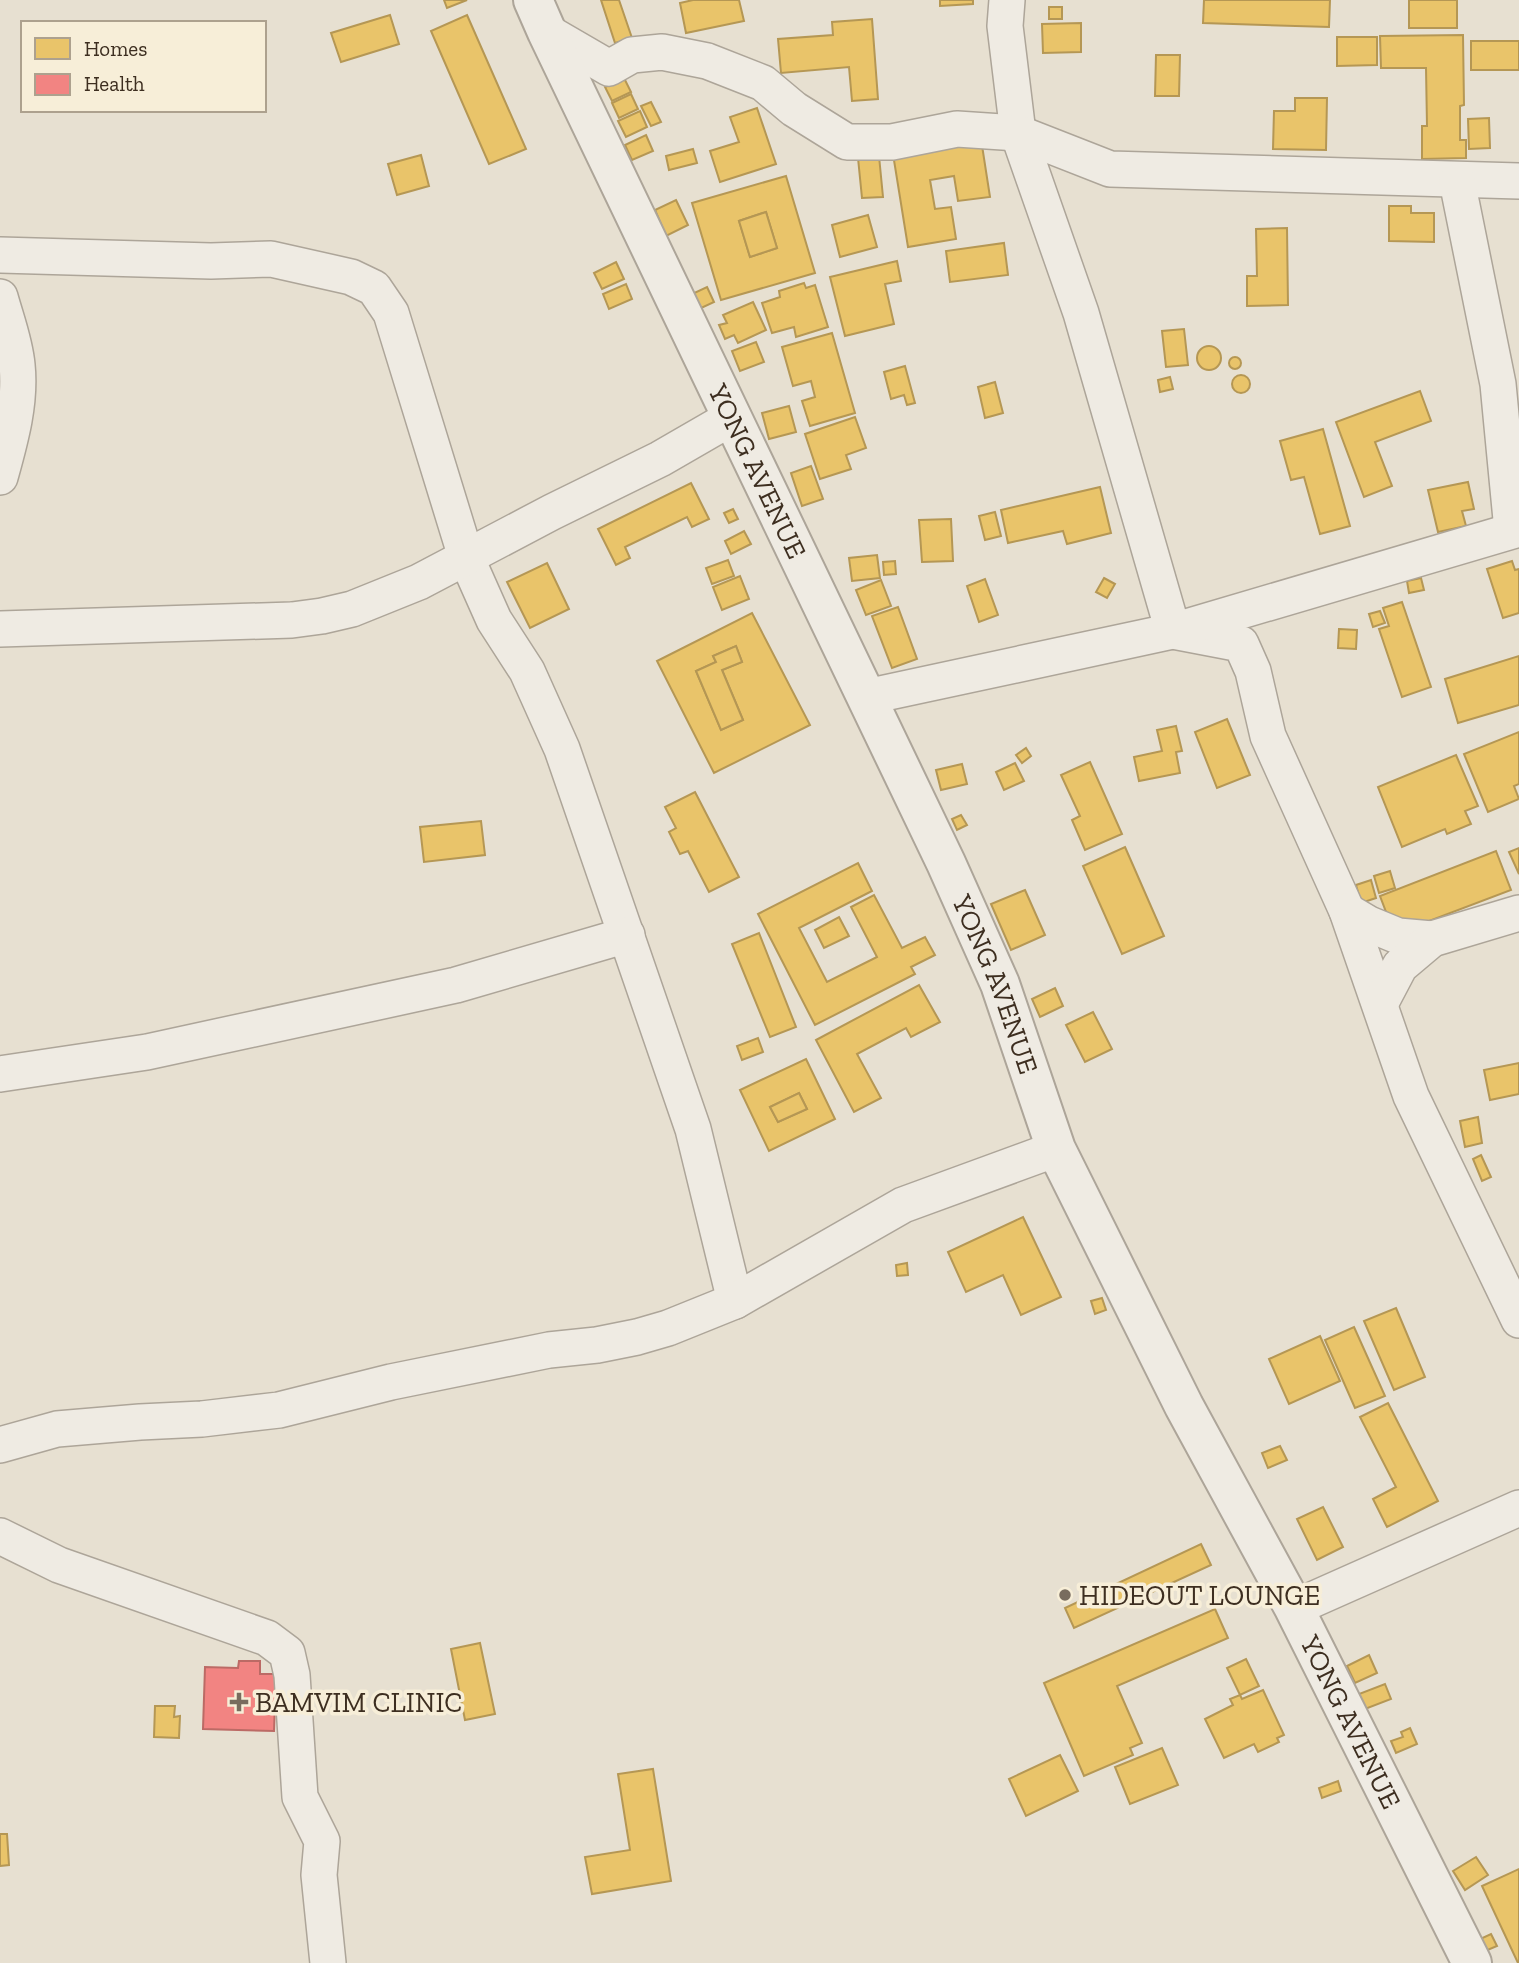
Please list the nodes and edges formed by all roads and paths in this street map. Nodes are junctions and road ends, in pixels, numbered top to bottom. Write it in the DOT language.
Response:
graph roads {
  1 [pos="1007,0"];
  2 [pos="540,16"];
  3 [pos="1018,133"];
  4 [pos="1457,181"];
  5 [pos="1519,181"];
  6 [pos="0,255"];
  7 [pos="0,297"];
  8 [pos="731,418"];
  9 [pos="0,477"];
  10 [pos="1516,530"];
  11 [pos="466,557"];
  12 [pos="0,629"];
  13 [pos="1173,631"];
  14 [pos="866,698"];
  15 [pos="1347,911"];
  16 [pos="1519,913"];
  17 [pos="627,935"];
  18 [pos="1432,939"];
  19 [pos="1380,1004"];
  20 [pos="0,1074"];
  21 [pos="1056,1149"];
  22 [pos="735,1301"];
  23 [pos="1519,1320"];
  24 [pos="0,1445"];
  25 [pos="1519,1508"];
  26 [pos="0,1536"];
  27 [pos="1294,1608"];
  28 [pos="328,1963"];
  29 [pos="1472,1963"];
  1 -- 3 [label="street"];
  2 -- 3 [label="street"];
  2 -- 8 [label="street, YONG AVENUE"];
  3 -- 4 [label="street"];
  3 -- 13 [label="street"];
  4 -- 5 [label="street"];
  4 -- 10 [label="street"];
  6 -- 11 [label="street"];
  7 -- 9 [label="street"];
  8 -- 11 [label="street"];
  8 -- 14 [label="street, YONG AVENUE"];
  10 -- 13 [label="street"];
  11 -- 12 [label="street"];
  11 -- 17 [label="street"];
  13 -- 14 [label="street"];
  13 -- 15 [label="street"];
  14 -- 21 [label="street, YONG AVENUE"];
  15 -- 18 [label="street"];
  15 -- 19 [label="street"];
  16 -- 18 [label="street"];
  17 -- 20 [label="street"];
  17 -- 22 [label="street"];
  18 -- 19 [label="street"];
  19 -- 23 [label="street"];
  21 -- 22 [label="street"];
  21 -- 27 [label="street, YONG AVENUE"];
  22 -- 24 [label="street"];
  25 -- 27 [label="street"];
  26 -- 28 [label="street"];
  27 -- 29 [label="street, YONG AVENUE"];
}
